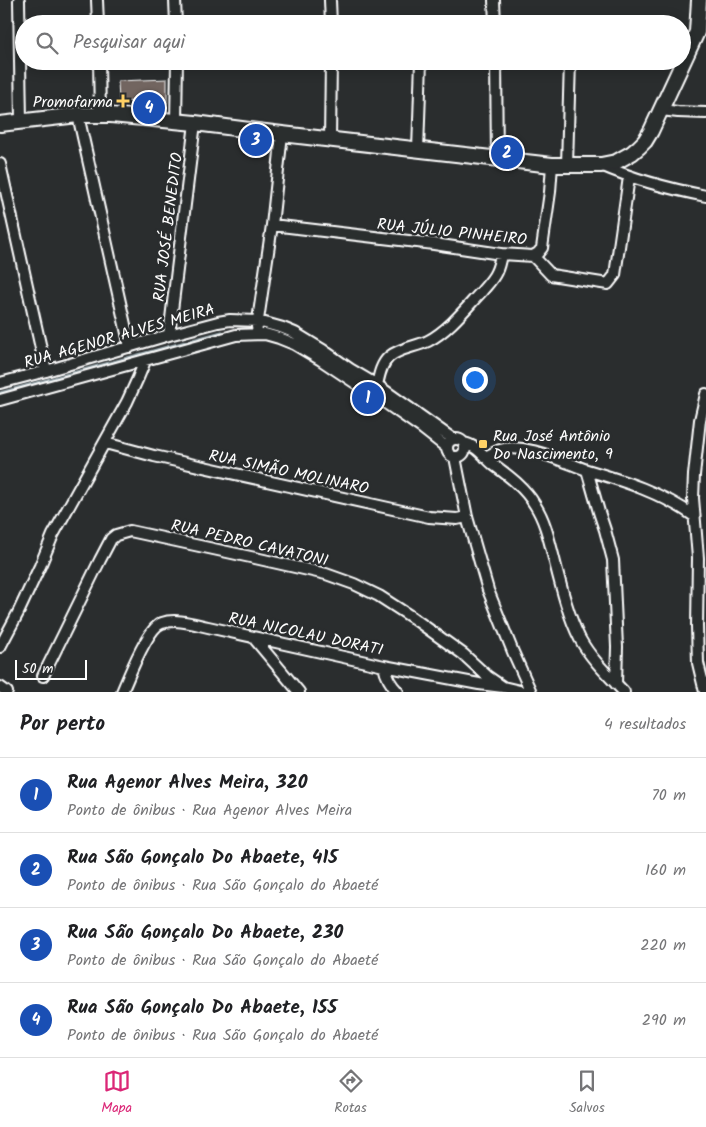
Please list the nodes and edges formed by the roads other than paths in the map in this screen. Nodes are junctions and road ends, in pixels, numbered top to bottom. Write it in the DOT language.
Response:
graph roads {
  1 [pos="19,0"];
  2 [pos="97,0"];
  3 [pos="175,0"];
  4 [pos="330,0"];
  5 [pos="494,0"];
  6 [pos="699,0"];
  7 [pos="19,15"];
  8 [pos="98,15"];
  9 [pos="176,15"];
  10 [pos="331,15"];
  11 [pos="495,15"];
  12 [pos="701,32"];
  13 [pos="691,43"];
  14 [pos="20,70"];
  15 [pos="99,70"];
  16 [pos="177,70"];
  17 [pos="331,70"];
  18 [pos="421,70"];
  19 [pos="496,70"];
  20 [pos="570,70"];
  21 [pos="677,70"];
  22 [pos="661,110"];
  23 [pos="706,112"];
  24 [pos="78,115"];
  25 [pos="100,115"];
  26 [pos="21,121"];
  27 [pos="176,122"];
  28 [pos="0,124"];
  29 [pos="195,124"];
  30 [pos="282,134"];
  31 [pos="330,140"];
  32 [pos="418,150"];
  33 [pos="497,159"];
  34 [pos="0,164"];
  35 [pos="552,165"];
  36 [pos="567,165"];
  37 [pos="601,165"];
  38 [pos="629,176"];
  39 [pos="706,196"];
  40 [pos="272,225"];
  41 [pos="501,254"];
  42 [pos="532,256"];
  43 [pos="230,320"];
  44 [pos="258,321"];
  45 [pos="257,334"];
  46 [pos="169,335"];
  47 [pos="236,335"];
  48 [pos="130,346"];
  49 [pos="145,360"];
  50 [pos="46,371"];
  51 [pos="0,384"];
  52 [pos="377,385"];
  53 [pos="706,394"];
  54 [pos="0,400"];
  55 [pos="105,442"];
  56 [pos="450,443"];
  57 [pos="464,447"];
  58 [pos="483,455"];
  59 [pos="455,457"];
  60 [pos="587,470"];
  61 [pos="694,516"];
  62 [pos="467,517"];
  63 [pos="697,595"];
  64 [pos="706,604"];
  65 [pos="253,637"];
  66 [pos="0,647"];
  67 [pos="384,666"];
  68 [pos="43,676"];
  69 [pos="616,684"];
  70 [pos="503,687"];
  71 [pos="0,688"];
  72 [pos="7,692"];
  73 [pos="122,692"];
  74 [pos="299,692"];
  75 [pos="398,692"];
  76 [pos="524,692"];
  77 [pos="531,692"];
  78 [pos="624,692"];
  79 [pos="705,692"];
  1 -- 7 [label="street"];
  2 -- 8 [label="street"];
  3 -- 9 [label="street"];
  4 -- 10 [label="street"];
  5 -- 11 [label="street"];
  6 -- 12 [label="street"];
  12 -- 13 [label="street"];
  14 -- 26 [label="street"];
  15 -- 25 [label="street"];
  16 -- 27 [label="street"];
  17 -- 31 [label="street"];
  18 -- 32 [label="street"];
  19 -- 33 [label="street"];
  20 -- 36 [label="street"];
  21 -- 22 [label="street"];
  22 -- 23 [label="street"];
  22 -- 37 [label="street"];
  24 -- 25 [label="street"];
  24 -- 26 [label="street"];
  24 -- 48 [label="street"];
  25 -- 27 [label="street"];
  26 -- 28 [label="street"];
  27 -- 29 [label="street"];
  29 -- 30 [label="street"];
  29 -- 46 [label="street, RUA JOSÉ BENEDITO"];
  30 -- 31 [label="street"];
  30 -- 40 [label="street"];
  31 -- 32 [label="street"];
  32 -- 33 [label="street"];
  33 -- 35 [label="street"];
  34 -- 50 [label="street"];
  35 -- 36 [label="street"];
  35 -- 42 [label="street, RUA JÚLIO PINHEIRO"];
  36 -- 37 [label="street"];
  37 -- 38 [label="street"];
  38 -- 39 [label="street"];
  38 -- 42 [label="street"];
  40 -- 41 [label="street, RUA JÚLIO PINHEIRO"];
  40 -- 44 [label="street"];
  41 -- 42 [label="street, RUA JÚLIO PINHEIRO"];
  41 -- 52 [label="street"];
  43 -- 44 [label="street, RUA AGENOR ALVES MEIRA"];
  43 -- 46 [label="street, RUA AGENOR ALVES MEIRA"];
  43 -- 47 [label="street"];
  44 -- 45 [label="street"];
  44 -- 52 [label="street, RUA AGENOR ALVES MEIRA"];
  45 -- 47 [label="street, RUA AGENOR ALVES MEIRA"];
  45 -- 56 [label="street, RUA AGENOR ALVES MEIRA"];
  46 -- 48 [label="street, RUA AGENOR ALVES MEIRA"];
  47 -- 49 [label="street, RUA AGENOR ALVES MEIRA"];
  48 -- 50 [label="street, RUA AGENOR ALVES MEIRA"];
  49 -- 54 [label="street, RUA AGENOR ALVES MEIRA"];
  49 -- 55 [label="street"];
  50 -- 51 [label="street, RUA AGENOR ALVES MEIRA"];
  52 -- 56 [label="street, RUA AGENOR ALVES MEIRA"];
  53 -- 61 [label="street"];
  55 -- 62 [label="street, RUA SIMÃO MOLINARO"];
  55 -- 66 [label="street"];
  56 -- 57 [label="street"];
  56 -- 59 [label="street"];
  57 -- 58 [label="street"];
  57 -- 59 [label="street"];
  58 -- 60 [label="street"];
  58 -- 69 [label="street"];
  59 -- 62 [label="street"];
  60 -- 61 [label="street"];
  60 -- 69 [label="street"];
  61 -- 63 [label="street"];
  62 -- 77 [label="street"];
  63 -- 64 [label="street"];
  63 -- 79 [label="street"];
  65 -- 67 [label="street, RUA NICOLAU DORATI"];
  65 -- 73 [label="street, RUA NICOLAU DORATI"];
  65 -- 74 [label="street"];
  67 -- 70 [label="street, RUA NICOLAU DORATI"];
  67 -- 75 [label="street"];
  68 -- 70 [label="street, RUA PEDRO CAVATONI"];
  69 -- 78 [label="street"];
  70 -- 76 [label="street, RUA NICOLAU DORATI"];
  71 -- 72 [label="street"];
}
